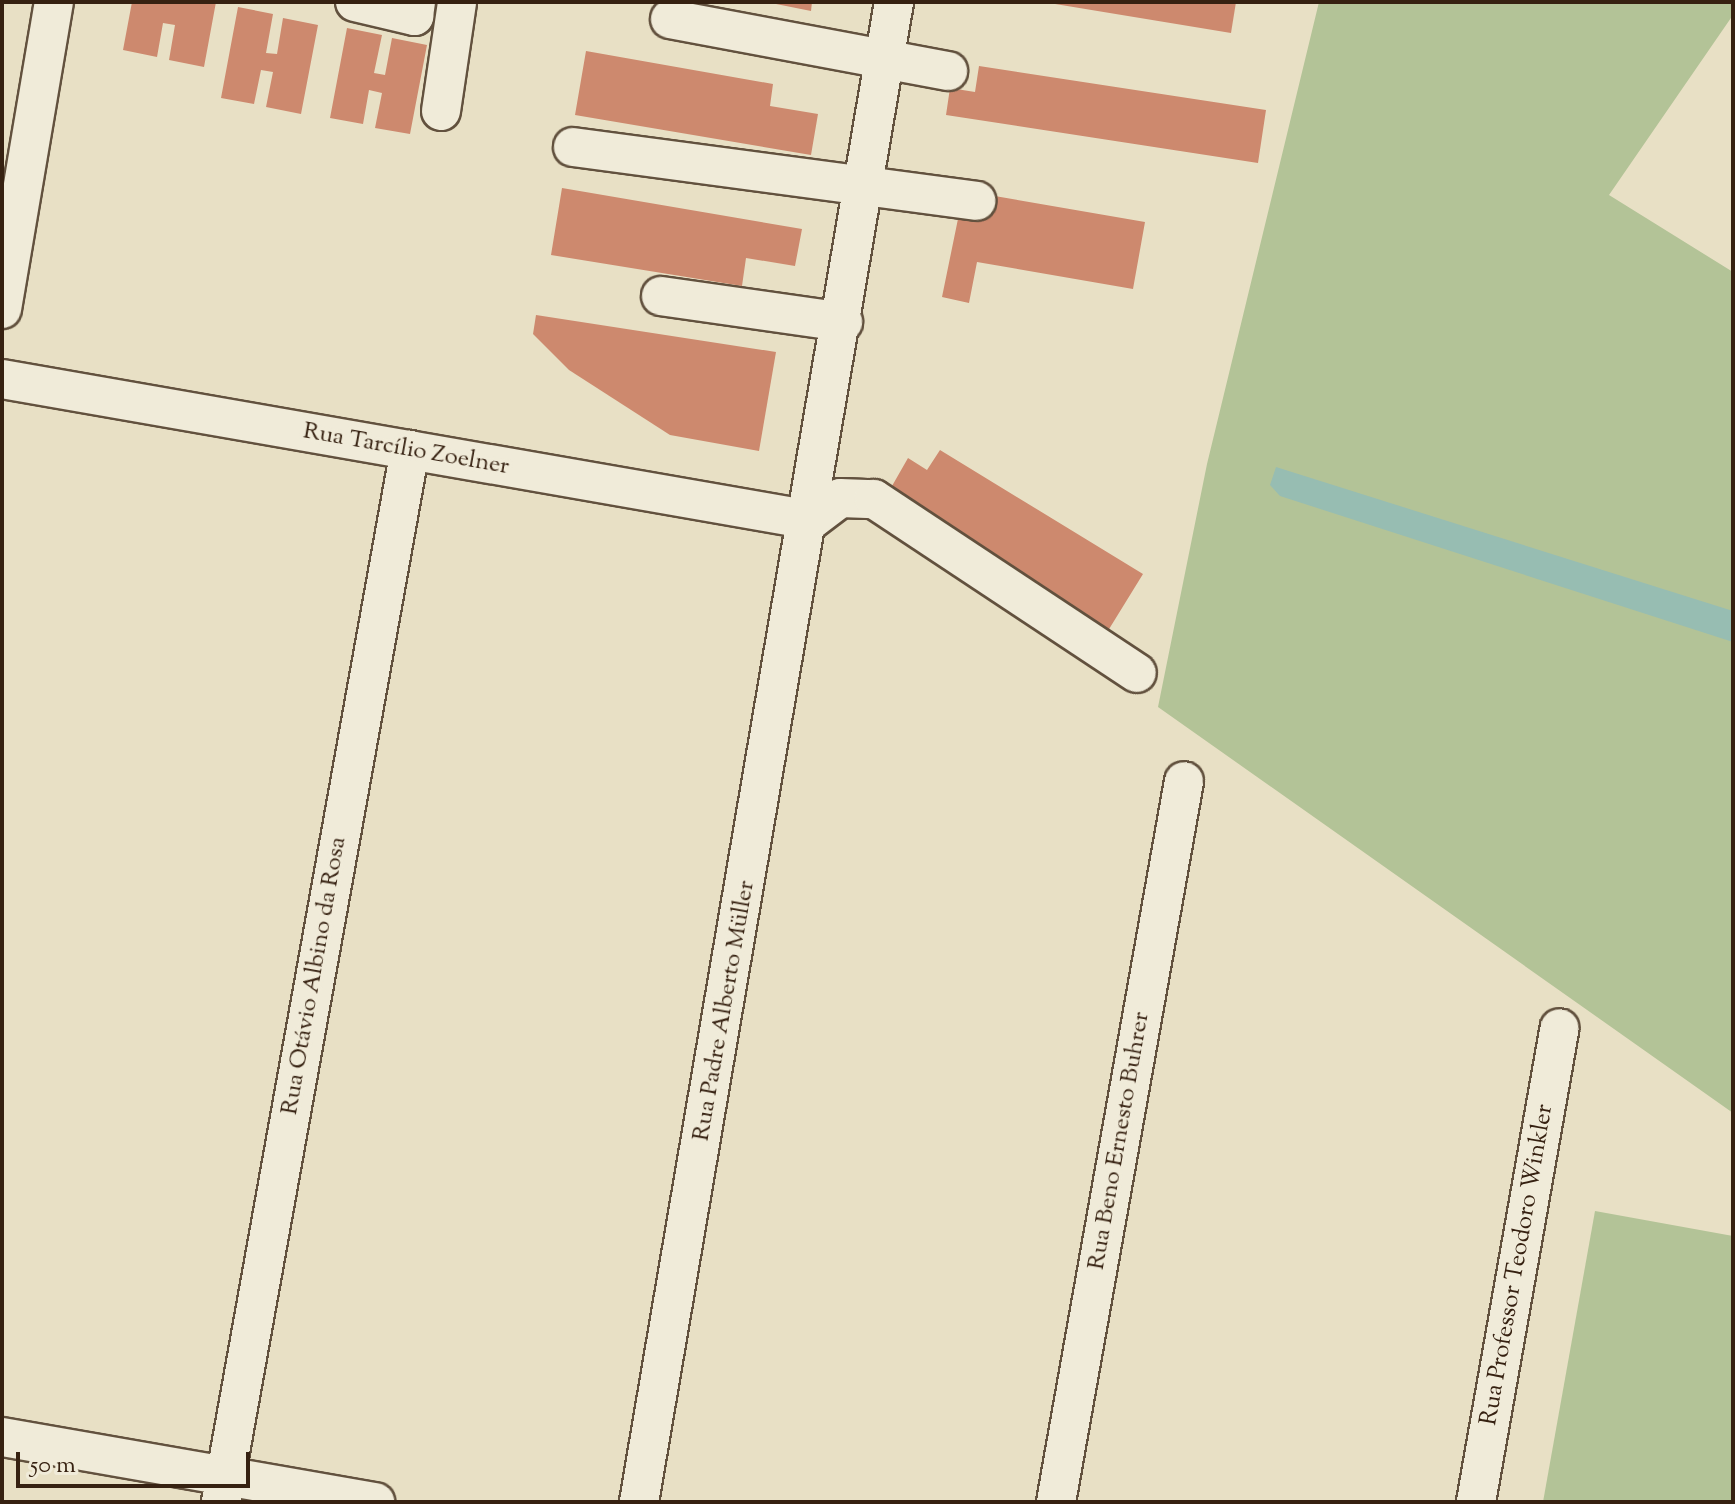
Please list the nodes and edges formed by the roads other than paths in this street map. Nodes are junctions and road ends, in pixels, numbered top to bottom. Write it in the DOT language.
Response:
graph roads {
  1 [pos="54,2"];
  2 [pos="355,2"];
  3 [pos="416,2"];
  4 [pos="457,2"];
  5 [pos="894,2"];
  6 [pos="670,19"];
  7 [pos="882,58"];
  8 [pos="948,71"];
  9 [pos="441,111"];
  10 [pos="573,147"];
  11 [pos="862,191"];
  12 [pos="976,201"];
  13 [pos="661,296"];
  14 [pos="2,309"];
  15 [pos="843,322"];
  16 [pos="2,379"];
  17 [pos="410,450"];
  18 [pos="811,520"];
  19 [pos="1137,673"];
  20 [pos="1184,781"];
  21 [pos="1560,1028"];
  22 [pos="2,1437"];
  23 [pos="224,1489"];
  24 [pos="375,1502"];
  25 [pos="639,1502"];
  26 [pos="1056,1502"];
  27 [pos="1476,1502"];
  1 -- 14 [label="street"];
  2 -- 3 [label="street"];
  4 -- 9 [label="street"];
  5 -- 7 [label="street, Rua Padre Alberto Müller"];
  6 -- 7 [label="street"];
  7 -- 8 [label="street"];
  7 -- 11 [label="street, Rua Padre Alberto Müller"];
  10 -- 11 [label="street"];
  11 -- 12 [label="street"];
  11 -- 15 [label="street, Rua Padre Alberto Müller"];
  13 -- 15 [label="street"];
  15 -- 18 [label="street, Rua Padre Alberto Müller"];
  16 -- 17 [label="street, Rua Tarcílio Zoelner"];
  17 -- 18 [label="street, Rua Tarcílio Zoelner"];
  17 -- 23 [label="street, Rua Otávio Albino da Rosa"];
  18 -- 19 [label="street"];
  18 -- 25 [label="street, Rua Padre Alberto Müller"];
  20 -- 26 [label="street, Rua Beno Ernesto Buhrer"];
  21 -- 27 [label="street, Rua Professor Teodoro Winkler"];
  22 -- 23 [label="street"];
  23 -- 24 [label="street"];
}
